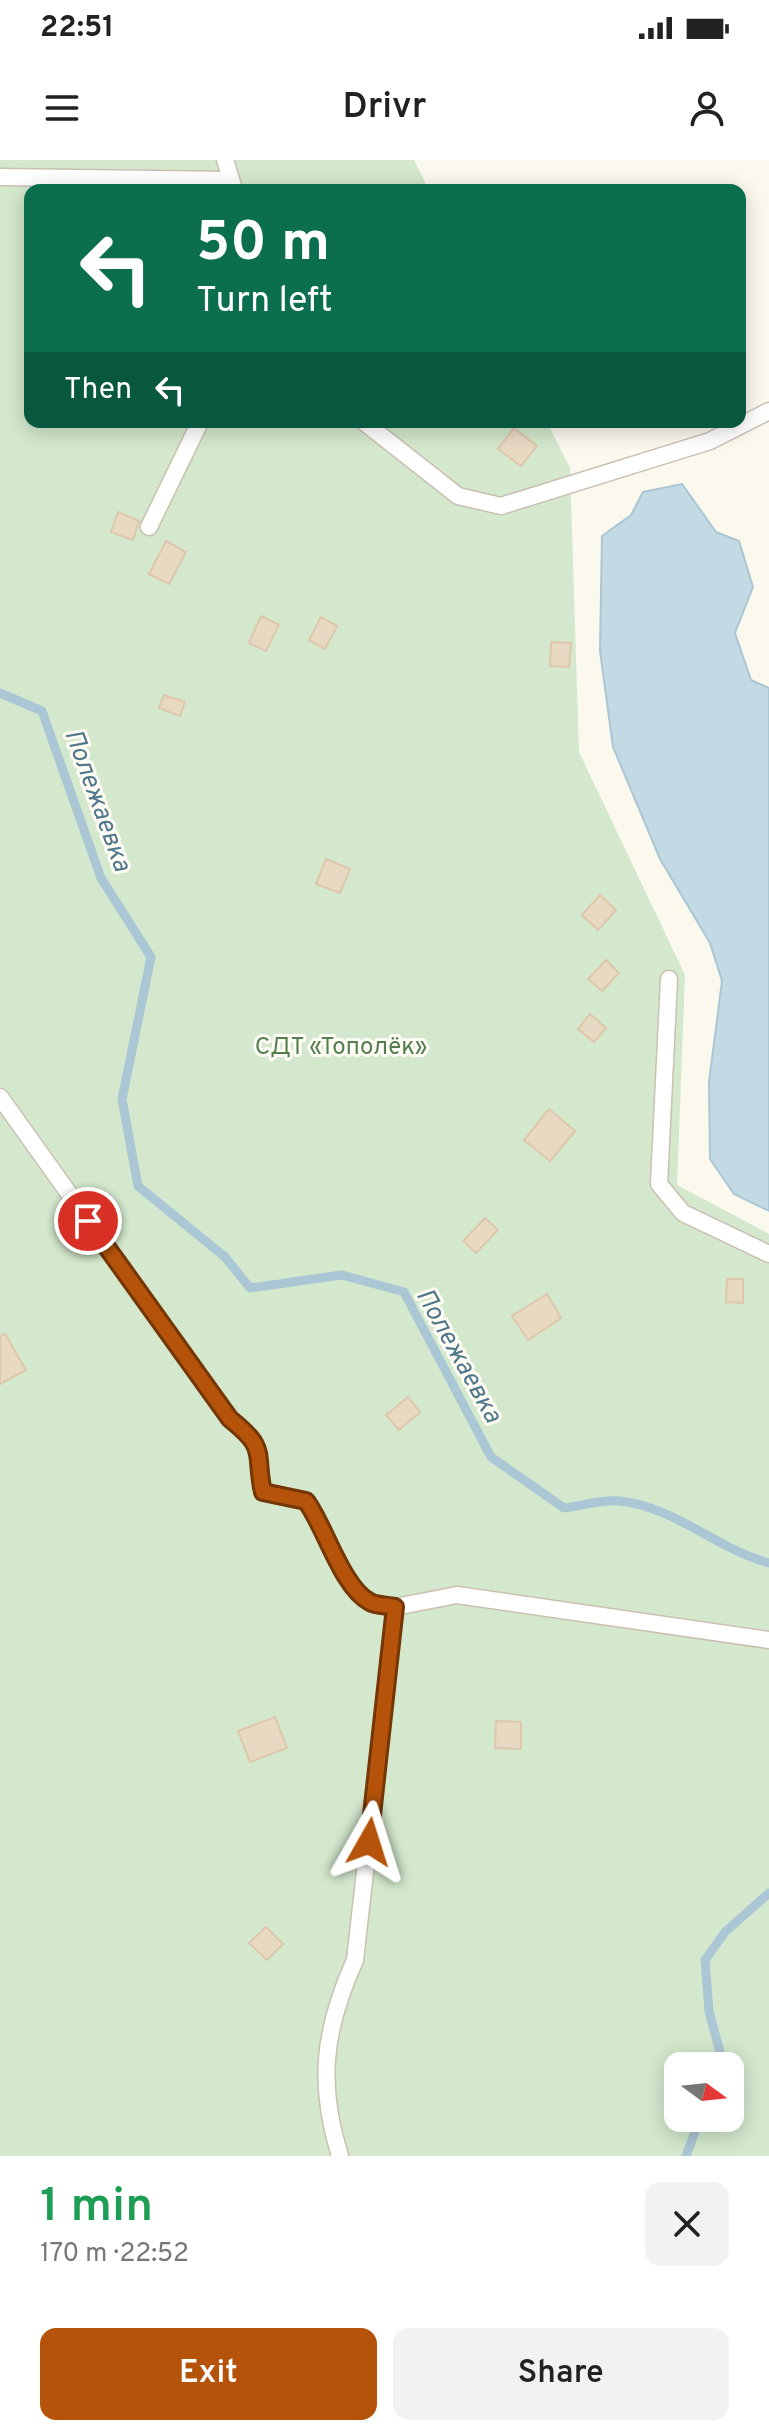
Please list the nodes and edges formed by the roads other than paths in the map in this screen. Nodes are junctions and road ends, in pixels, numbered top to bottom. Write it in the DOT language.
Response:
graph roads {
  1 [pos="225,160"];
  2 [pos="0,177"];
  3 [pos="203,184"];
  4 [pos="232,184"];
  5 [pos="769,411"];
  6 [pos="746,423"];
  7 [pos="197,428"];
  8 [pos="372,428"];
  9 [pos="736,428"];
  10 [pos="149,527"];
  11 [pos="669,979"];
  12 [pos="0,1097"];
  13 [pos="769,1254"];
  14 [pos="395,1607"];
  15 [pos="769,1640"];
  16 [pos="340,2156"];
  1 -- 4 [label="lane"];
  2 -- 3 [label="lane"];
  5 -- 6 [label="lane"];
  7 -- 10 [label="lane"];
  8 -- 9 [label="lane"];
  11 -- 13 [label="lane"];
  12 -- 14 [label="lane"];
  14 -- 15 [label="lane"];
  14 -- 16 [label="lane"];
}
